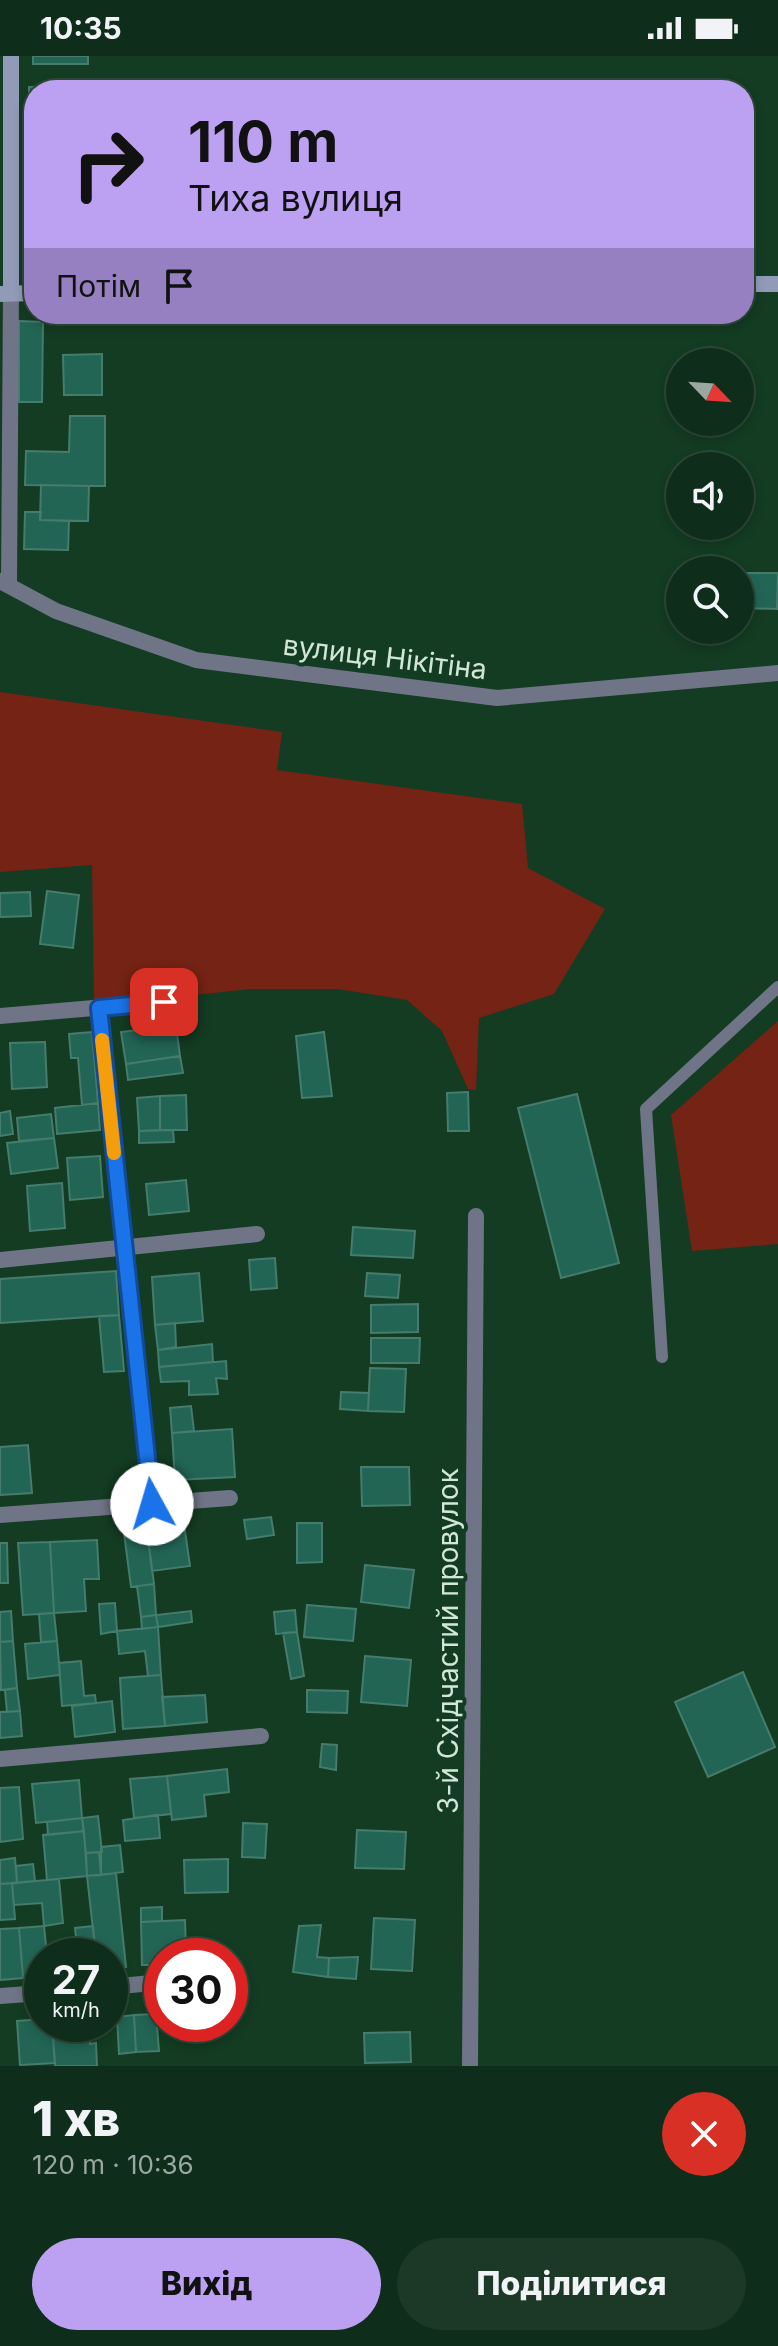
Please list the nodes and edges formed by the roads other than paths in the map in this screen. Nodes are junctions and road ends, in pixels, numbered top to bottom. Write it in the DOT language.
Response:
graph roads {
  1 [pos="11,56"];
  2 [pos="5,103"];
  3 [pos="754,284"];
  4 [pos="778,284"];
  5 [pos="6,294"];
  6 [pos="4,582"];
  7 [pos="778,673"];
  8 [pos="778,987"];
  9 [pos="164,1002"];
  10 [pos="99,1008"];
  11 [pos="0,1016"];
  12 [pos="476,1216"];
  13 [pos="257,1234"];
  14 [pos="125,1248"];
  15 [pos="0,1260"];
  16 [pos="662,1357"];
  17 [pos="230,1498"];
  18 [pos="152,1504"];
  19 [pos="0,1515"];
  20 [pos="261,1736"];
  21 [pos="0,1759"];
  22 [pos="24,1994"];
  23 [pos="0,1996"];
  24 [pos="470,2066"];
  1 -- 2 [label="street"];
  2 -- 5 [label="street"];
  3 -- 4 [label="street"];
  5 -- 6 [label="street"];
  6 -- 7 [label="street, вулиця Нікітіна"];
  8 -- 16 [label="lane"];
  9 -- 10 [label="street"];
  10 -- 11 [label="street"];
  10 -- 14 [label="street"];
  12 -- 24 [label="street, 3-й Східчастий провулок"];
  13 -- 14 [label="street"];
  14 -- 15 [label="street"];
  14 -- 18 [label="street"];
  17 -- 18 [label="street"];
  18 -- 19 [label="street"];
  20 -- 21 [label="street"];
  22 -- 23 [label="street"];
}
